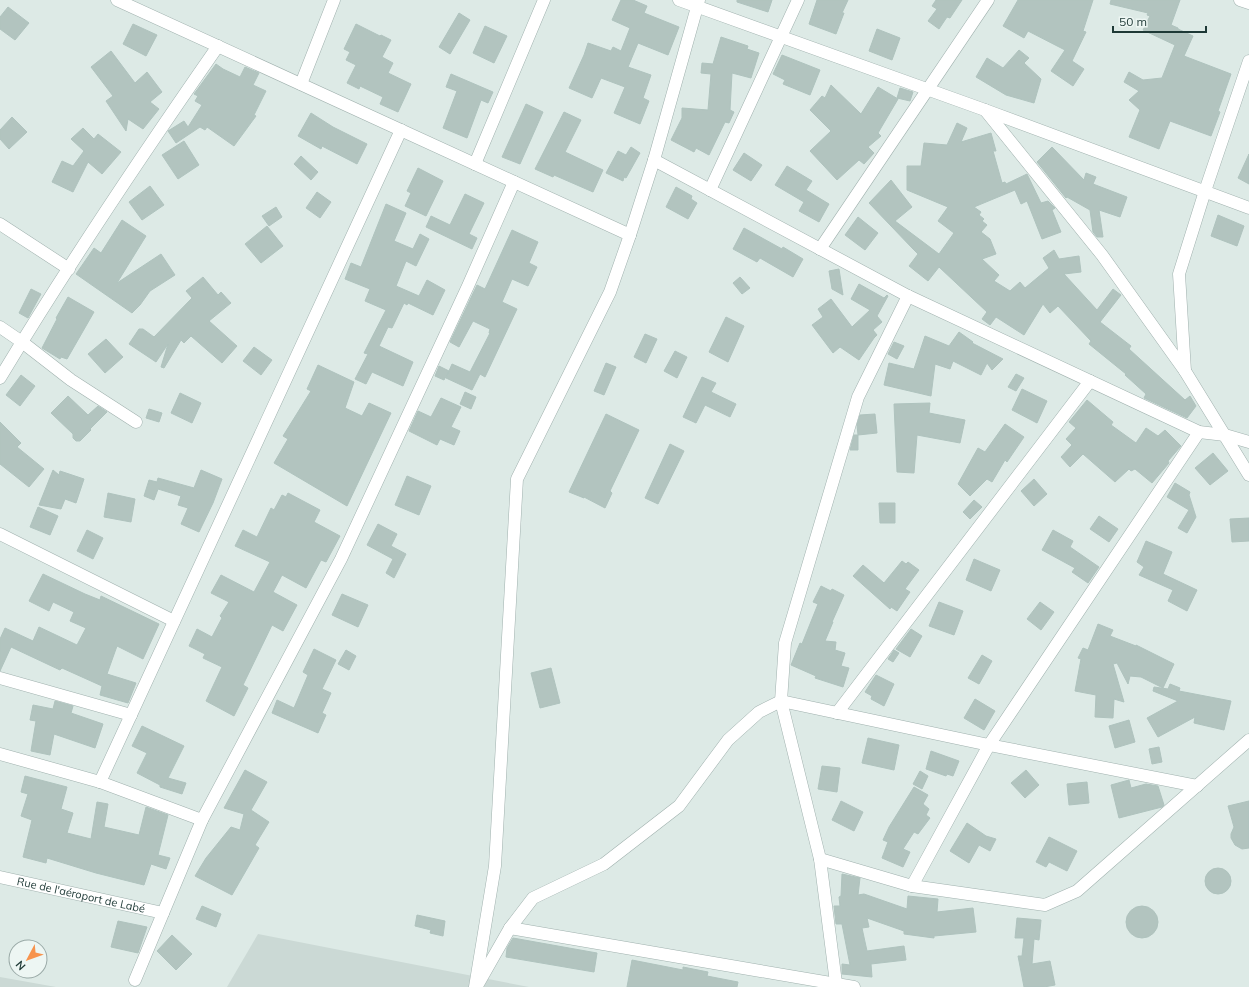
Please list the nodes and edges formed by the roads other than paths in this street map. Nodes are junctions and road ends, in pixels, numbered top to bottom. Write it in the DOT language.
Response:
graph roads {
  1 [pos="117,0"];
  2 [pos="334,0"];
  3 [pos="544,0"];
  4 [pos="678,0"];
  5 [pos="798,0"];
  6 [pos="988,0"];
  7 [pos="1240,0"];
  8 [pos="698,3"];
  9 [pos="1249,3"];
  10 [pos="780,36"];
  11 [pos="218,46"];
  12 [pos="1249,61"];
  13 [pos="301,84"];
  14 [pos="928,90"];
  15 [pos="985,110"];
  16 [pos="402,130"];
  17 [pos="654,160"];
  18 [pos="475,164"];
  19 [pos="514,182"];
  20 [pos="710,190"];
  21 [pos="1205,191"];
  22 [pos="1249,208"];
  23 [pos="0,224"];
  24 [pos="630,235"];
  25 [pos="820,249"];
  26 [pos="69,269"];
  27 [pos="908,296"];
  28 [pos="0,327"];
  29 [pos="22,342"];
  30 [pos="1185,371"];
  31 [pos="0,378"];
  32 [pos="1090,381"];
  33 [pos="136,422"];
  34 [pos="1199,432"];
  35 [pos="1224,435"];
  36 [pos="1249,442"];
  37 [pos="1249,475"];
  38 [pos="0,534"];
  39 [pos="174,622"];
  40 [pos="0,678"];
  41 [pos="781,701"];
  42 [pos="837,713"];
  43 [pos="131,715"];
  44 [pos="1249,740"];
  45 [pos="989,745"];
  46 [pos="0,754"];
  47 [pos="100,782"];
  48 [pos="1197,786"];
  49 [pos="202,820"];
  50 [pos="820,859"];
  51 [pos="0,877"];
  52 [pos="912,886"];
  53 [pos="163,913"];
  54 [pos="510,928"];
  55 [pos="135,980"];
  56 [pos="836,983"];
  57 [pos="476,987"];
  58 [pos="854,987"];
  1 -- 11 [label="street"];
  2 -- 13 [label="street"];
  3 -- 18 [label="street"];
  4 -- 8 [label="street"];
  5 -- 10 [label="street"];
  6 -- 14 [label="street"];
  7 -- 9 [label="street"];
  8 -- 10 [label="street"];
  8 -- 17 [label="street"];
  10 -- 14 [label="street"];
  10 -- 20 [label="street"];
  11 -- 13 [label="street"];
  11 -- 26 [label="street"];
  12 -- 21 [label="street"];
  13 -- 16 [label="street"];
  14 -- 15 [label="street"];
  14 -- 25 [label="street"];
  15 -- 21 [label="street"];
  15 -- 30 [label="street"];
  16 -- 18 [label="street"];
  16 -- 39 [label="street"];
  17 -- 20 [label="street"];
  17 -- 24 [label="street"];
  18 -- 19 [label="street"];
  19 -- 24 [label="street"];
  19 -- 49 [label="street"];
  20 -- 25 [label="street"];
  21 -- 22 [label="street"];
  21 -- 30 [label="street"];
  23 -- 26 [label="street"];
  24 -- 57 [label="street"];
  25 -- 27 [label="street"];
  26 -- 29 [label="street"];
  27 -- 32 [label="street"];
  27 -- 41 [label="street"];
  28 -- 29 [label="street"];
  29 -- 31 [label="street"];
  29 -- 33 [label="street"];
  30 -- 35 [label="street"];
  32 -- 34 [label="street"];
  32 -- 42 [label="street"];
  34 -- 35 [label="street"];
  34 -- 45 [label="street"];
  35 -- 36 [label="street"];
  35 -- 37 [label="street"];
  38 -- 39 [label="street"];
  39 -- 43 [label="street"];
  40 -- 43 [label="street"];
  41 -- 42 [label="street"];
  41 -- 50 [label="street"];
  41 -- 54 [label="street"];
  42 -- 45 [label="street"];
  43 -- 47 [label="street"];
  44 -- 48 [label="street"];
  45 -- 48 [label="street"];
  45 -- 52 [label="street"];
  46 -- 47 [label="street"];
  47 -- 49 [label="street"];
  48 -- 52 [label="street"];
  49 -- 53 [label="street"];
  50 -- 52 [label="street"];
  50 -- 56 [label="street"];
  51 -- 53 [label="street, Rue de l'aéroport de Labé"];
  53 -- 55 [label="street"];
  54 -- 56 [label="street"];
  54 -- 57 [label="street"];
  56 -- 58 [label="street"];
}
